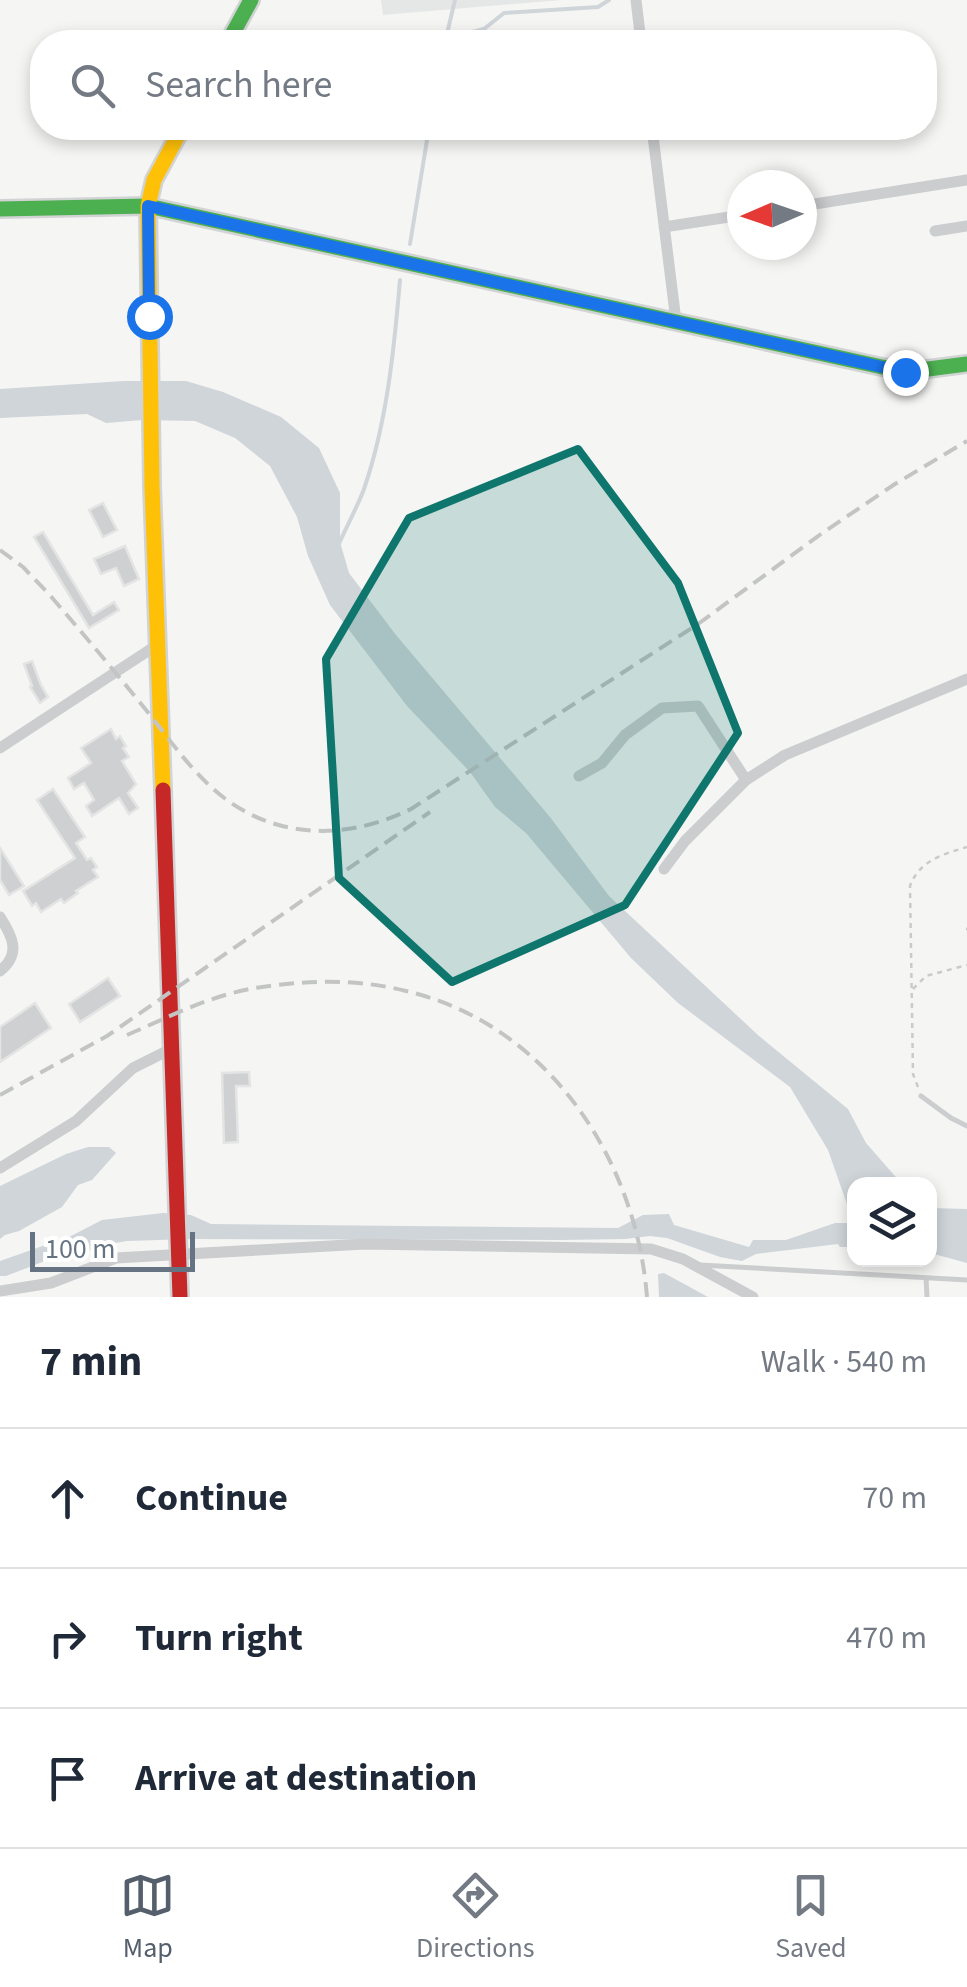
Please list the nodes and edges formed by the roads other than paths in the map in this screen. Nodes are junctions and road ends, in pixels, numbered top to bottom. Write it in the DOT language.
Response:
graph roads {
  1 [pos="251,0"];
  2 [pos="636,0"];
  3 [pos="235,30"];
  4 [pos="640,30"];
  5 [pos="176,140"];
  6 [pos="653,140"];
  7 [pos="967,180"];
  8 [pos="817,204"];
  9 [pos="148,206"];
  10 [pos="0,209"];
  11 [pos="727,217"];
  12 [pos="967,226"];
  13 [pos="664,227"];
  14 [pos="935,232"];
  15 [pos="676,322"];
  16 [pos="967,364"];
  17 [pos="157,645"];
  18 [pos="967,679"];
  19 [pos="0,748"];
  20 [pos="579,776"];
  21 [pos="746,780"];
  22 [pos="664,869"];
  23 [pos="0,917"];
  24 [pos="0,971"];
  25 [pos="171,1048"];
  26 [pos="921,1096"];
  27 [pos="967,1126"];
  28 [pos="0,1168"];
  29 [pos="178,1252"];
  30 [pos="693,1264"];
  31 [pos="926,1278"];
  32 [pos="967,1280"];
  33 [pos="0,1290"];
  34 [pos="180,1297"];
  35 [pos="753,1297"];
  36 [pos="927,1297"];
  1 -- 3 [label="main road"];
  2 -- 4 [label="street"];
  5 -- 9 [label="main road"];
  6 -- 13 [label="street"];
  7 -- 8 [label="street"];
  9 -- 10 [label="main road"];
  9 -- 15 [label="main road"];
  9 -- 17 [label="main road"];
  11 -- 13 [label="street"];
  12 -- 14 [label="street"];
  13 -- 15 [label="street"];
  15 -- 16 [label="main road"];
  17 -- 19 [label="street"];
  17 -- 25 [label="main road"];
  18 -- 21 [label="street"];
  20 -- 21 [label="street"];
  21 -- 22 [label="street"];
  23 -- 24 [label="street"];
  25 -- 28 [label="street"];
  25 -- 29 [label="main road"];
  26 -- 27 [label="lane"];
  29 -- 30 [label="street"];
  29 -- 33 [label="street"];
  29 -- 34 [label="main road"];
  30 -- 31 [label="lane"];
  30 -- 35 [label="street"];
  31 -- 32 [label="lane"];
  31 -- 36 [label="lane"];
}
